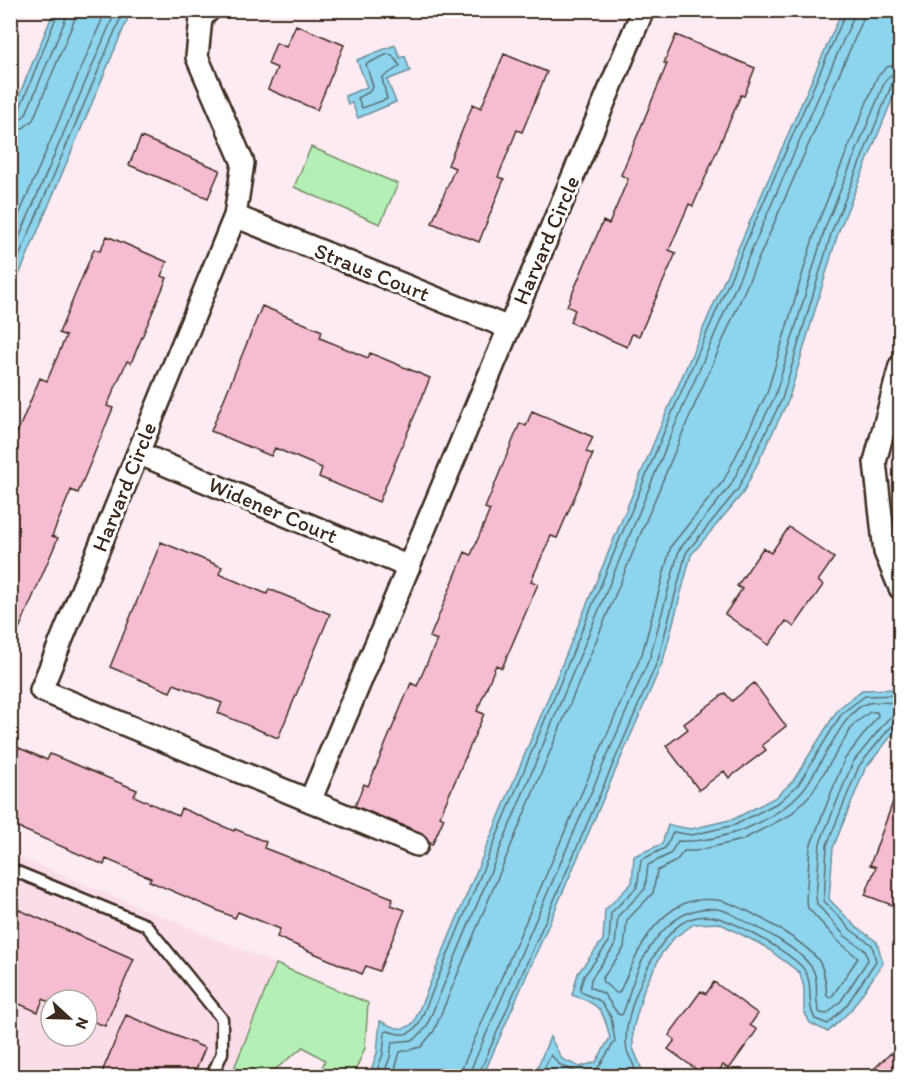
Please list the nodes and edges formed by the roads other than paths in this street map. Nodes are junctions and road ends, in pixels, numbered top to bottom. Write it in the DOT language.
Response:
graph roads {
  1 [pos="209,10"];
  2 [pos="642,10"];
  3 [pos="235,216"];
  4 [pos="509,328"];
  5 [pos="900,366"];
  6 [pos="138,453"];
  7 [pos="409,567"];
  8 [pos="900,588"];
  9 [pos="310,801"];
  10 [pos="417,845"];
  11 [pos="10,869"];
  12 [pos="212,1077"];
  1 -- 3 [label="street, Harvard Circle"];
  2 -- 4 [label="street, Harvard Circle"];
  3 -- 4 [label="street, Straus Court"];
  3 -- 6 [label="street, Harvard Circle"];
  4 -- 7 [label="street, Harvard Circle"];
  5 -- 8 [label="street"];
  6 -- 7 [label="street, Widener Court"];
  6 -- 9 [label="street, Harvard Circle"];
  7 -- 9 [label="street, Harvard Circle"];
  9 -- 10 [label="street, Harvard Circle"];
  11 -- 12 [label="lane"];
}
